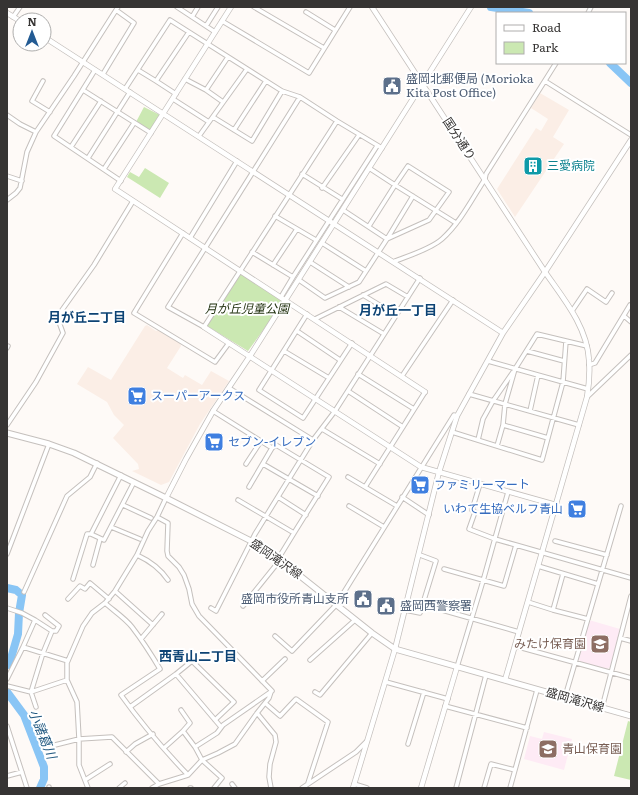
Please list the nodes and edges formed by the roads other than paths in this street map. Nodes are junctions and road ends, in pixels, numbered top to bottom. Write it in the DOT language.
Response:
graph roads {
  1 [pos="177,7"];
  2 [pos="198,7"];
  3 [pos="218,7"];
  4 [pos="231,7"];
  5 [pos="254,7"];
  6 [pos="372,7"];
  7 [pos="472,7"];
  8 [pos="348,8"];
  9 [pos="117,9"];
  10 [pos="306,12"];
  11 [pos="192,17"];
  12 [pos="222,21"];
  13 [pos="206,26"];
  14 [pos="335,30"];
  15 [pos="189,32"];
  16 [pos="215,32"];
  17 [pos="52,42"];
  18 [pos="208,43"];
  19 [pos="324,48"];
  20 [pos="228,57"];
  21 [pos="83,62"];
  22 [pos="555,64"];
  23 [pos="247,69"];
  24 [pos="95,70"];
  25 [pos="138,70"];
  26 [pos="103,74"];
  27 [pos="185,79"];
  28 [pos="43,81"];
  29 [pos="156,81"];
  30 [pos="266,81"];
  31 [pos="545,81"];
  32 [pos="422,84"];
  33 [pos="83,90"];
  34 [pos="128,90"];
  35 [pos="206,90"];
  36 [pos="282,91"];
  37 [pos="174,96"];
  38 [pos="300,97"];
  39 [pos="100,101"];
  40 [pos="223,102"];
  41 [pos="50,112"];
  42 [pos="117,112"];
  43 [pos="163,113"];
  44 [pos="7,114"];
  45 [pos="213,117"];
  46 [pos="336,121"];
  47 [pos="209,122"];
  48 [pos="134,123"];
  49 [pos="234,130"];
  50 [pos="36,132"];
  51 [pos="151,133"];
  52 [pos="359,135"];
  53 [pos="631,135"];
  54 [pos="199,136"];
  55 [pos="631,140"];
  56 [pos="377,146"];
  57 [pos="71,147"];
  58 [pos="382,148"];
  59 [pos="88,158"];
  60 [pos="237,160"];
  61 [pos="369,168"];
  62 [pos="104,169"];
  63 [pos="253,171"];
  64 [pos="302,174"];
  65 [pos="7,176"];
  66 [pos="485,179"];
  67 [pos="22,181"];
  68 [pos="121,181"];
  69 [pos="395,185"];
  70 [pos="322,188"];
  71 [pos="289,194"];
  72 [pos="413,196"];
  73 [pos="342,199"];
  74 [pos="7,200"];
  75 [pos="133,201"];
  76 [pos="343,210"];
  77 [pos="435,210"];
  78 [pos="275,216"];
  79 [pos="329,220"];
  80 [pos="456,223"];
  81 [pos="334,224"];
  82 [pos="369,226"];
  83 [pos="297,229"];
  84 [pos="183,234"];
  85 [pos="190,238"];
  86 [pos="388,239"];
  87 [pos="316,240"];
  88 [pos="322,243"];
  89 [pos="206,248"];
  90 [pos="252,252"];
  91 [pos="379,252"];
  92 [pos="310,262"];
  93 [pos="394,262"];
  94 [pos="273,265"];
  95 [pos="240,271"];
  96 [pos="366,271"];
  97 [pos="545,272"];
  98 [pos="292,277"];
  99 [pos="420,278"];
  100 [pos="299,280"];
  101 [pos="349,287"];
  102 [pos="612,293"];
  103 [pos="363,295"];
  104 [pos="280,297"];
  105 [pos="408,297"];
  106 [pos="286,300"];
  107 [pos="453,300"];
  108 [pos="630,305"];
  109 [pos="339,307"];
  110 [pos="572,311"];
  111 [pos="307,314"];
  112 [pos="396,316"];
  113 [pos="624,316"];
  114 [pos="315,320"];
  115 [pos="631,322"];
  116 [pos="204,327"];
  117 [pos="297,331"];
  118 [pos="503,333"];
  119 [pos="384,334"];
  120 [pos="566,341"];
  121 [pos="228,342"];
  122 [pos="352,343"];
  123 [pos="586,346"];
  124 [pos="284,351"];
  125 [pos="527,351"];
  126 [pos="631,355"];
  127 [pos="250,356"];
  128 [pos="370,356"];
  129 [pos="340,360"];
  130 [pos="488,361"];
  131 [pos="564,361"];
  132 [pos="589,364"];
  133 [pos="515,369"];
  134 [pos="272,370"];
  135 [pos="358,374"];
  136 [pos="538,375"];
  137 [pos="402,376"];
  138 [pos="329,378"];
  139 [pos="563,382"];
  140 [pos="229,388"];
  141 [pos="588,389"];
  142 [pos="348,391"];
  143 [pos="426,392"];
  144 [pos="469,394"];
  145 [pos="588,397"];
  146 [pos="316,399"];
  147 [pos="493,401"];
  148 [pos="505,404"];
  149 [pos="414,409"];
  150 [pos="213,411"];
  151 [pos="335,411"];
  152 [pos="530,411"];
  153 [pos="457,416"];
  154 [pos="553,418"];
  155 [pos="7,425"];
  156 [pos="503,425"];
  157 [pos="579,425"];
  158 [pos="403,426"];
  159 [pos="322,429"];
  160 [pos="452,432"];
  161 [pos="7,434"];
  162 [pos="548,438"];
  163 [pos="313,440"];
  164 [pos="478,440"];
  165 [pos="261,441"];
  166 [pos="49,444"];
  167 [pos="497,446"];
  168 [pos="390,447"];
  169 [pos="272,448"];
  170 [pos="301,460"];
  171 [pos="97,463"];
  172 [pos="246,464"];
  173 [pos="263,464"];
  174 [pos="380,464"];
  175 [pos="421,467"];
  176 [pos="439,472"];
  177 [pos="121,475"];
  178 [pos="348,477"];
  179 [pos="289,479"];
  180 [pos="134,482"];
  181 [pos="480,484"];
  182 [pos="249,487"];
  183 [pos="365,487"];
  184 [pos="508,492"];
  185 [pos="318,496"];
  186 [pos="278,497"];
  187 [pos="402,497"];
  188 [pos="166,498"];
  189 [pos="238,500"];
  190 [pos="123,505"];
  191 [pos="556,505"];
  192 [pos="350,506"];
  193 [pos="397,506"];
  194 [pos="621,506"];
  195 [pos="306,515"];
  196 [pos="429,515"];
  197 [pos="266,516"];
  198 [pos="157,517"];
  199 [pos="151,518"];
  200 [pos="111,527"];
  201 [pos="384,528"];
  202 [pos="294,533"];
  203 [pos="91,534"];
  204 [pos="100,539"];
  205 [pos="140,539"];
  206 [pos="495,539"];
  207 [pos="251,541"];
  208 [pos="555,541"];
  209 [pos="516,545"];
  210 [pos="542,553"];
  211 [pos="7,554"];
  212 [pos="137,555"];
  213 [pos="420,555"];
  214 [pos="607,555"];
  215 [pos="279,559"];
  216 [pos="93,565"];
  217 [pos="538,566"];
  218 [pos="444,569"];
  219 [pos="602,570"];
  220 [pos="563,574"];
  221 [pos="631,578"];
  222 [pos="73,580"];
  223 [pos="168,580"];
  224 [pos="483,580"];
  225 [pos="598,584"];
  226 [pos="115,591"];
  227 [pos="24,592"];
  228 [pos="631,596"];
  229 [pos="68,599"];
  230 [pos="109,599"];
  231 [pos="528,602"];
  232 [pos="106,603"];
  233 [pos="336,605"];
  234 [pos="243,606"];
  235 [pos="7,608"];
  236 [pos="210,608"];
  237 [pos="435,608"];
  238 [pos="405,610"];
  239 [pos="553,610"];
  240 [pos="162,614"];
  241 [pos="45,615"];
  242 [pos="472,619"];
  243 [pos="588,619"];
  244 [pos="35,620"];
  245 [pos="355,620"];
  246 [pos="153,625"];
  247 [pos="52,632"];
  248 [pos="519,632"];
  249 [pos="372,633"];
  250 [pos="275,636"];
  251 [pos="620,638"];
  252 [pos="141,639"];
  253 [pos="631,641"];
  254 [pos="515,646"];
  255 [pos="23,647"];
  256 [pos="395,649"];
  257 [pos="43,653"];
  258 [pos="285,660"];
  259 [pos="310,660"];
  260 [pos="68,661"];
  261 [pos="575,663"];
  262 [pos="457,667"];
  263 [pos="611,673"];
  264 [pos="176,674"];
  265 [pos="486,675"];
  266 [pos="631,678"];
  267 [pos="7,679"];
  268 [pos="67,680"];
  269 [pos="505,680"];
  270 [pos="262,681"];
  271 [pos="386,682"];
  272 [pos="7,686"];
  273 [pos="537,690"];
  274 [pos="272,691"];
  275 [pos="31,692"];
  276 [pos="315,692"];
  277 [pos="424,692"];
  278 [pos="566,697"];
  279 [pos="448,699"];
  280 [pos="265,703"];
  281 [pos="445,706"];
  282 [pos="36,707"];
  283 [pos="130,707"];
  284 [pos="602,708"];
  285 [pos="181,710"];
  286 [pos="258,713"];
  287 [pos="476,714"];
  288 [pos="631,716"];
  289 [pos="215,720"];
  290 [pos="7,726"];
  291 [pos="221,727"];
  292 [pos="527,728"];
  293 [pos="182,731"];
  294 [pos="153,734"];
  295 [pos="79,739"];
  296 [pos="367,741"];
  297 [pos="408,744"];
  298 [pos="51,746"];
  299 [pos="195,747"];
  300 [pos="164,748"];
  301 [pos="126,752"];
  302 [pos="202,760"];
  303 [pos="110,764"];
  304 [pos="515,770"];
  305 [pos="22,772"];
  306 [pos="188,775"];
  307 [pos="7,776"];
  308 [pos="85,780"];
  309 [pos="125,783"];
  310 [pos="308,783"];
  311 [pos="159,784"];
  312 [pos="232,784"];
  313 [pos="354,786"];
  314 [pos="27,788"];
  315 [pos="88,788"];
  316 [pos="119,788"];
  317 [pos="152,788"];
  318 [pos="214,788"];
  319 [pos="235,788"];
  320 [pos="271,788"];
  321 [pos="302,788"];
  322 [pos="367,788"];
  323 [pos="421,788"];
  324 [pos="456,788"];
  325 [pos="484,788"];
  326 [pos="510,788"];
  1 -- 11 [label="street"];
  2 -- 11 [label="street"];
  3 -- 13 [label="street"];
  4 -- 12 [label="street"];
  5 -- 19 [label="street"];
  6 -- 32 [label="street, 国分通り"];
  7 -- 32 [label="street"];
  8 -- 14 [label="street"];
  9 -- 21 [label="street"];
  9 -- 26 [label="street"];
  10 -- 14 [label="street"];
  11 -- 13 [label="street"];
  12 -- 16 [label="street"];
  12 -- 19 [label="street"];
  13 -- 16 [label="street"];
  14 -- 19 [label="street"];
  15 -- 18 [label="street"];
  15 -- 25 [label="street"];
  15 -- 29 [label="street"];
  16 -- 18 [label="street"];
  17 -- 21 [label="street"];
  18 -- 20 [label="street"];
  18 -- 27 [label="street"];
  20 -- 23 [label="street"];
  20 -- 35 [label="street"];
  21 -- 24 [label="street"];
  21 -- 41 [label="street"];
  22 -- 31 [label="street"];
  23 -- 30 [label="street"];
  23 -- 40 [label="street"];
  24 -- 26 [label="street"];
  24 -- 33 [label="street"];
  25 -- 29 [label="street"];
  25 -- 34 [label="street"];
  26 -- 34 [label="street"];
  27 -- 35 [label="street"];
  27 -- 37 [label="street"];
  28 -- 41 [label="street"];
  29 -- 37 [label="street"];
  30 -- 36 [label="street"];
  30 -- 49 [label="street"];
  31 -- 53 [label="street"];
  31 -- 66 [label="street"];
  32 -- 58 [label="street"];
  32 -- 66 [label="street, 国分通り"];
  33 -- 39 [label="street"];
  33 -- 57 [label="street"];
  34 -- 42 [label="street"];
  34 -- 43 [label="street"];
  35 -- 40 [label="street"];
  36 -- 38 [label="street"];
  36 -- 49 [label="street"];
  37 -- 43 [label="street"];
  37 -- 47 [label="street"];
  38 -- 46 [label="street"];
  38 -- 63 [label="street"];
  39 -- 42 [label="street"];
  39 -- 57 [label="street"];
  40 -- 45 [label="street"];
  41 -- 50 [label="street"];
  42 -- 48 [label="street"];
  42 -- 59 [label="street"];
  43 -- 51 [label="street"];
  43 -- 54 [label="street"];
  44 -- 50 [label="street"];
  45 -- 47 [label="street"];
  45 -- 49 [label="street"];
  46 -- 52 [label="street"];
  46 -- 64 [label="street"];
  47 -- 54 [label="street"];
  48 -- 51 [label="street"];
  48 -- 62 [label="street"];
  50 -- 67 [label="street"];
  51 -- 68 [label="street"];
  52 -- 56 [label="street"];
  52 -- 70 [label="street"];
  54 -- 60 [label="street"];
  55 -- 97 [label="street"];
  56 -- 58 [label="street"];
  56 -- 73 [label="street"];
  57 -- 59 [label="street"];
  58 -- 61 [label="street"];
  59 -- 62 [label="street"];
  60 -- 63 [label="street"];
  60 -- 85 [label="street"];
  61 -- 69 [label="street"];
  61 -- 76 [label="street"];
  62 -- 68 [label="street"];
  63 -- 71 [label="street"];
  63 -- 89 [label="street"];
  64 -- 70 [label="street"];
  64 -- 71 [label="street"];
  65 -- 67 [label="street"];
  66 -- 80 [label="street"];
  66 -- 97 [label="street, 国分通り"];
  67 -- 74 [label="street"];
  68 -- 75 [label="street"];
  69 -- 72 [label="street"];
  69 -- 77 [label="street"];
  69 -- 82 [label="street"];
  70 -- 73 [label="street"];
  71 -- 78 [label="street"];
  71 -- 79 [label="street"];
  72 -- 77 [label="street"];
  72 -- 86 [label="street"];
  73 -- 79 [label="street"];
  75 -- 84 [label="street"];
  75 -- 155 [label="street"];
  76 -- 81 [label="street"];
  76 -- 82 [label="street"];
  77 -- 80 [label="street"];
  77 -- 86 [label="street"];
  78 -- 83 [label="street"];
  78 -- 90 [label="street"];
  79 -- 81 [label="street"];
  79 -- 87 [label="street"];
  80 -- 93 [label="street"];
  81 -- 88 [label="street"];
  81 -- 91 [label="street"];
  82 -- 86 [label="street"];
  83 -- 87 [label="street"];
  83 -- 94 [label="street"];
  84 -- 85 [label="street"];
  84 -- 121 [label="street"];
  85 -- 89 [label="street"];
  86 -- 91 [label="street"];
  87 -- 98 [label="street"];
  88 -- 92 [label="street"];
  88 -- 96 [label="street"];
  89 -- 95 [label="street"];
  89 -- 116 [label="street"];
  90 -- 94 [label="street"];
  90 -- 95 [label="street"];
  91 -- 93 [label="street"];
  91 -- 96 [label="street"];
  92 -- 100 [label="street"];
  92 -- 101 [label="street"];
  93 -- 99 [label="street"];
  94 -- 98 [label="street"];
  95 -- 104 [label="street"];
  95 -- 116 [label="street"];
  96 -- 101 [label="street"];
  97 -- 110 [label="street, 国分通り"];
  97 -- 118 [label="street"];
  98 -- 104 [label="street"];
  99 -- 105 [label="street"];
  99 -- 107 [label="street"];
  100 -- 101 [label="street"];
  100 -- 106 [label="street"];
  102 -- 110 [label="street"];
  103 -- 105 [label="street"];
  103 -- 109 [label="street"];
  103 -- 112 [label="street"];
  104 -- 106 [label="street"];
  105 -- 112 [label="street"];
  106 -- 111 [label="street"];
  106 -- 127 [label="street"];
  107 -- 118 [label="street"];
  107 -- 137 [label="street"];
  108 -- 113 [label="street"];
  109 -- 114 [label="street"];
  109 -- 119 [label="street"];
  110 -- 123 [label="street, 国分通り"];
  111 -- 114 [label="street"];
  111 -- 117 [label="street"];
  112 -- 119 [label="street"];
  113 -- 115 [label="street"];
  113 -- 132 [label="street"];
  114 -- 122 [label="street"];
  116 -- 121 [label="street"];
  117 -- 124 [label="street"];
  117 -- 129 [label="street"];
  118 -- 130 [label="street"];
  119 -- 128 [label="street"];
  120 -- 123 [label="street"];
  120 -- 125 [label="street"];
  120 -- 131 [label="street"];
  121 -- 127 [label="street"];
  122 -- 128 [label="street"];
  122 -- 129 [label="street"];
  123 -- 132 [label="street, 国分通り"];
  124 -- 134 [label="street"];
  124 -- 138 [label="street"];
  125 -- 131 [label="street"];
  125 -- 133 [label="street"];
  126 -- 145 [label="street"];
  127 -- 134 [label="street"];
  127 -- 140 [label="street"];
  128 -- 135 [label="street"];
  128 -- 137 [label="street"];
  129 -- 138 [label="street"];
  130 -- 133 [label="street"];
  130 -- 144 [label="street"];
  131 -- 139 [label="street"];
  132 -- 141 [label="street, 国分通り"];
  133 -- 136 [label="street"];
  133 -- 147 [label="street"];
  133 -- 148 [label="street"];
  134 -- 146 [label="street"];
  134 -- 146 [label="street"];
  135 -- 142 [label="street"];
  135 -- 149 [label="street"];
  136 -- 139 [label="street"];
  136 -- 152 [label="street"];
  137 -- 143 [label="street"];
  138 -- 146 [label="street"];
  139 -- 141 [label="street"];
  139 -- 154 [label="street"];
  140 -- 150 [label="street"];
  140 -- 163 [label="street"];
  141 -- 145 [label="street, 国分通り"];
  142 -- 151 [label="street"];
  142 -- 158 [label="street"];
  143 -- 149 [label="street"];
  144 -- 147 [label="street"];
  144 -- 153 [label="street"];
  145 -- 157 [label="street, 国分通り"];
  146 -- 151 [label="street"];
  147 -- 148 [label="street"];
  147 -- 164 [label="street"];
  148 -- 152 [label="street"];
  148 -- 156 [label="street"];
  149 -- 158 [label="street"];
  150 -- 165 [label="street"];
  150 -- 188 [label="street"];
  151 -- 159 [label="street"];
  151 -- 168 [label="street"];
  152 -- 154 [label="street"];
  153 -- 160 [label="street"];
  153 -- 175 [label="street"];
  154 -- 157 [label="street"];
  154 -- 162 [label="street"];
  156 -- 162 [label="street"];
  156 -- 167 [label="street"];
  157 -- 191 [label="street, 国分通り"];
  158 -- 168 [label="street"];
  159 -- 163 [label="street"];
  159 -- 174 [label="street"];
  160 -- 164 [label="street"];
  160 -- 176 [label="street"];
  161 -- 166 [label="main road, 盛岡滝沢線"];
  162 -- 167 [label="street"];
  163 -- 170 [label="street"];
  164 -- 167 [label="street"];
  165 -- 169 [label="street"];
  165 -- 172 [label="street"];
  166 -- 171 [label="main road, 盛岡滝沢線"];
  166 -- 211 [label="street"];
  168 -- 174 [label="street"];
  168 -- 175 [label="street"];
  169 -- 170 [label="street"];
  169 -- 173 [label="street"];
  170 -- 179 [label="street"];
  170 -- 185 [label="street"];
  171 -- 177 [label="main road, 盛岡滝沢線"];
  171 -- 227 [label="street"];
  173 -- 179 [label="street"];
  173 -- 182 [label="street"];
  174 -- 183 [label="street"];
  175 -- 176 [label="street"];
  175 -- 187 [label="street"];
  176 -- 181 [label="street"];
  176 -- 196 [label="street"];
  177 -- 180 [label="main road, 盛岡滝沢線"];
  177 -- 203 [label="street"];
  178 -- 183 [label="street"];
  179 -- 185 [label="street"];
  179 -- 186 [label="street"];
  180 -- 188 [label="main road, 盛岡滝沢線"];
  180 -- 190 [label="street"];
  181 -- 184 [label="street"];
  181 -- 206 [label="street"];
  183 -- 193 [label="street"];
  184 -- 191 [label="street"];
  184 -- 206 [label="street"];
  185 -- 195 [label="street"];
  186 -- 195 [label="street"];
  186 -- 197 [label="street"];
  187 -- 193 [label="street"];
  187 -- 196 [label="street"];
  188 -- 198 [label="street"];
  188 -- 207 [label="main road, 盛岡滝沢線"];
  189 -- 197 [label="street"];
  190 -- 199 [label="street"];
  190 -- 200 [label="street"];
  191 -- 210 [label="street, 国分通り"];
  192 -- 201 [label="street"];
  193 -- 201 [label="street"];
  194 -- 214 [label="street"];
  195 -- 202 [label="street"];
  196 -- 238 [label="street"];
  197 -- 202 [label="street"];
  197 -- 207 [label="street"];
  198 -- 212 [label="street"];
  198 -- 270 [label="street"];
  200 -- 204 [label="street"];
  200 -- 205 [label="street"];
  201 -- 233 [label="street"];
  202 -- 215 [label="street"];
  203 -- 204 [label="street"];
  203 -- 222 [label="street"];
  204 -- 216 [label="street"];
  206 -- 209 [label="street"];
  206 -- 224 [label="street"];
  207 -- 215 [label="main road, 盛岡滝沢線"];
  207 -- 236 [label="street"];
  208 -- 214 [label="street"];
  209 -- 210 [label="street"];
  209 -- 224 [label="street"];
  210 -- 217 [label="street, 国分通り"];
  210 -- 219 [label="street"];
  212 -- 223 [label="street"];
  212 -- 226 [label="street"];
  213 -- 238 [label="street"];
  214 -- 219 [label="street"];
  215 -- 233 [label="main road, 盛岡滝沢線"];
  215 -- 234 [label="street"];
  217 -- 220 [label="street"];
  217 -- 231 [label="street, 国分通り"];
  218 -- 224 [label="street"];
  219 -- 221 [label="street"];
  219 -- 225 [label="street"];
  220 -- 225 [label="street"];
  220 -- 239 [label="street"];
  224 -- 242 [label="street"];
  225 -- 243 [label="street"];
  226 -- 230 [label="street"];
  226 -- 246 [label="street"];
  228 -- 251 [label="street"];
  229 -- 230 [label="street"];
  230 -- 232 [label="street"];
  231 -- 239 [label="street"];
  231 -- 248 [label="street, 国分通り"];
  232 -- 252 [label="street"];
  232 -- 260 [label="street"];
  233 -- 245 [label="main road, 盛岡滝沢線"];
  233 -- 250 [label="street"];
  235 -- 244 [label="street"];
  237 -- 242 [label="street"];
  238 -- 256 [label="street"];
  239 -- 243 [label="street"];
  240 -- 246 [label="street"];
  241 -- 247 [label="street"];
  242 -- 248 [label="street"];
  242 -- 262 [label="street"];
  243 -- 261 [label="street"];
  244 -- 247 [label="street"];
  244 -- 255 [label="street"];
  245 -- 249 [label="main road, 盛岡滝沢線"];
  245 -- 259 [label="street"];
  246 -- 252 [label="street"];
  247 -- 257 [label="street"];
  248 -- 254 [label="street, 国分通り"];
  249 -- 256 [label="main road, 盛岡滝沢線"];
  249 -- 276 [label="street"];
  251 -- 253 [label="street"];
  251 -- 263 [label="street"];
  252 -- 283 [label="street"];
  254 -- 261 [label="street"];
  254 -- 269 [label="street, 国分通り"];
  255 -- 257 [label="street"];
  255 -- 267 [label="street"];
  256 -- 262 [label="main road, 盛岡滝沢線"];
  256 -- 271 [label="street"];
  257 -- 260 [label="street"];
  257 -- 275 [label="street"];
  258 -- 270 [label="street"];
  260 -- 268 [label="street"];
  261 -- 263 [label="street"];
  261 -- 278 [label="street"];
  262 -- 265 [label="main road, 盛岡滝沢線"];
  262 -- 279 [label="street"];
  263 -- 266 [label="street"];
  263 -- 284 [label="street"];
  264 -- 283 [label="street"];
  264 -- 289 [label="street"];
  264 -- 289 [label="street"];
  265 -- 269 [label="main road, 盛岡滝沢線"];
  265 -- 287 [label="street"];
  268 -- 275 [label="street"];
  268 -- 295 [label="street"];
  269 -- 273 [label="main road, 盛岡滝沢線"];
  270 -- 274 [label="street"];
  271 -- 277 [label="street"];
  271 -- 296 [label="street"];
  272 -- 275 [label="street"];
  273 -- 278 [label="main road, 盛岡滝沢線"];
  273 -- 292 [label="street"];
  274 -- 280 [label="street"];
  274 -- 291 [label="street"];
  275 -- 282 [label="street"];
  277 -- 279 [label="street"];
  277 -- 297 [label="street"];
  278 -- 284 [label="main road, 盛岡滝沢線"];
  279 -- 281 [label="street"];
  280 -- 286 [label="street"];
  280 -- 310 [label="street"];
  281 -- 287 [label="street"];
  281 -- 323 [label="street"];
  283 -- 294 [label="street"];
  284 -- 288 [label="main road, 盛岡滝沢線"];
  285 -- 293 [label="street"];
  286 -- 302 [label="street"];
  286 -- 320 [label="street"];
  287 -- 292 [label="street"];
  287 -- 324 [label="street"];
  289 -- 291 [label="street"];
  290 -- 305 [label="street"];
  291 -- 299 [label="street"];
  292 -- 304 [label="street"];
  293 -- 299 [label="street"];
  293 -- 300 [label="street"];
  294 -- 300 [label="street"];
  294 -- 301 [label="street"];
  295 -- 298 [label="street"];
  295 -- 301 [label="street"];
  295 -- 308 [label="street"];
  296 -- 310 [label="street"];
  296 -- 313 [label="street"];
  299 -- 302 [label="street"];
  300 -- 306 [label="street"];
  301 -- 311 [label="street"];
  302 -- 306 [label="street"];
  302 -- 318 [label="street"];
  303 -- 308 [label="street"];
  304 -- 325 [label="street"];
  304 -- 326 [label="street"];
  305 -- 307 [label="street"];
  305 -- 314 [label="street"];
  306 -- 311 [label="street"];
  308 -- 315 [label="street"];
  309 -- 316 [label="street"];
  310 -- 321 [label="street"];
  311 -- 317 [label="street"];
  312 -- 319 [label="street"];
  313 -- 322 [label="street"];
}
